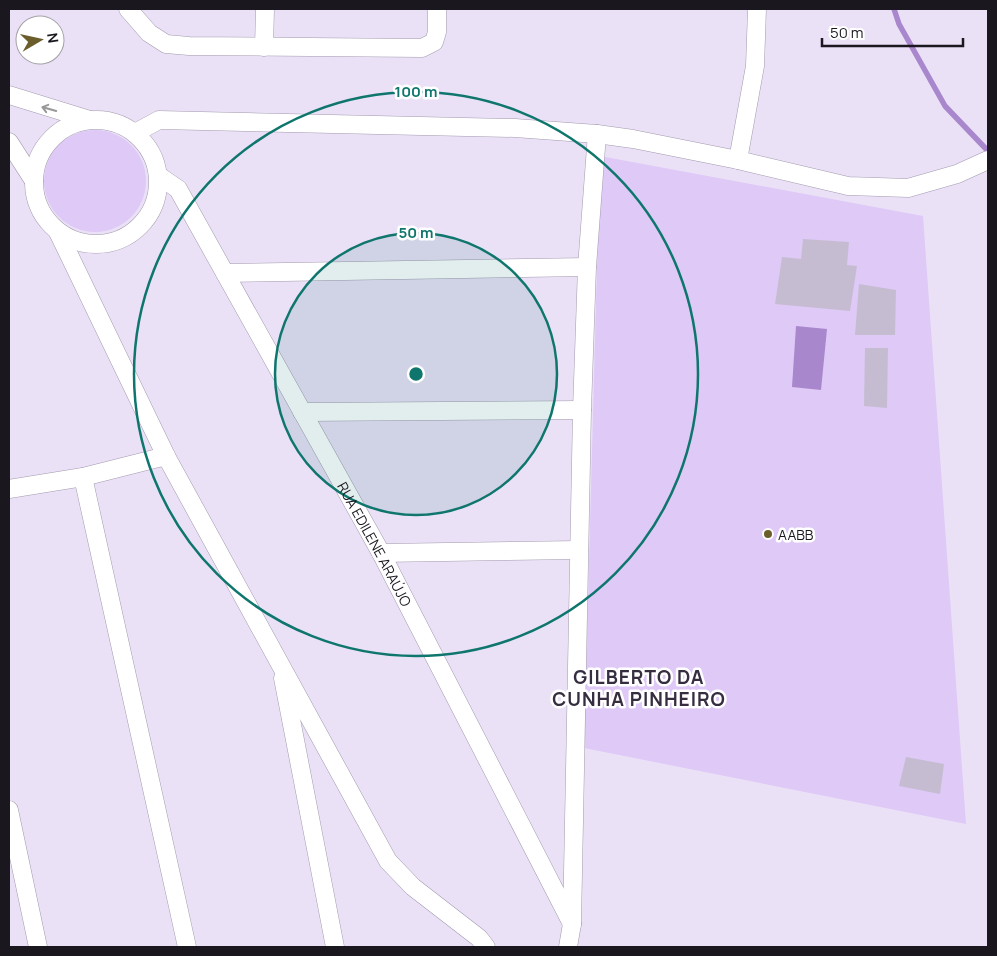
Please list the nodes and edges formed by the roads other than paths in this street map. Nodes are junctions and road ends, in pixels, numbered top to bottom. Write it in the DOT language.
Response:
graph roads {
  1 [pos="128,9"];
  2 [pos="265,9"];
  3 [pos="437,9"];
  4 [pos="757,9"];
  5 [pos="264,47"];
  6 [pos="9,96"];
  7 [pos="91,120"];
  8 [pos="136,133"];
  9 [pos="597,134"];
  10 [pos="9,142"];
  11 [pos="738,160"];
  12 [pos="988,160"];
  13 [pos="159,176"];
  14 [pos="34,181"];
  15 [pos="58,232"];
  16 [pos="587,267"];
  17 [pos="225,273"];
  18 [pos="582,410"];
  19 [pos="302,412"];
  20 [pos="166,456"];
  21 [pos="84,477"];
  22 [pos="9,489"];
  23 [pos="579,550"];
  24 [pos="381,553"];
  25 [pos="280,660"];
  26 [pos="9,810"];
  27 [pos="572,924"];
  28 [pos="38,947"];
  29 [pos="187,947"];
  30 [pos="335,947"];
  31 [pos="486,947"];
  32 [pos="568,947"];
  1 -- 5 [label="street"];
  2 -- 5 [label="street"];
  3 -- 5 [label="street"];
  4 -- 11 [label="street"];
  7 -- 6 [label="street, one-way"];
  7 -- 8 [label="street"];
  7 -- 14 [label="street"];
  8 -- 9 [label="street"];
  8 -- 13 [label="street"];
  9 -- 11 [label="street"];
  9 -- 16 [label="street"];
  10 -- 14 [label="street"];
  11 -- 12 [label="street"];
  13 -- 15 [label="street"];
  13 -- 17 [label="street, RUA EDILENE ARAÚJO"];
  14 -- 15 [label="street"];
  15 -- 20 [label="street"];
  16 -- 17 [label="street"];
  16 -- 18 [label="street"];
  17 -- 19 [label="street, RUA EDILENE ARAÚJO"];
  18 -- 19 [label="street"];
  18 -- 23 [label="street"];
  19 -- 24 [label="street, RUA EDILENE ARAÚJO"];
  20 -- 21 [label="street"];
  20 -- 25 [label="street"];
  21 -- 22 [label="street"];
  21 -- 29 [label="street"];
  23 -- 24 [label="street"];
  23 -- 27 [label="street"];
  24 -- 27 [label="street, RUA EDILENE ARAÚJO"];
  25 -- 30 [label="street"];
  25 -- 31 [label="street"];
  26 -- 28 [label="street"];
  27 -- 32 [label="street"];
}
